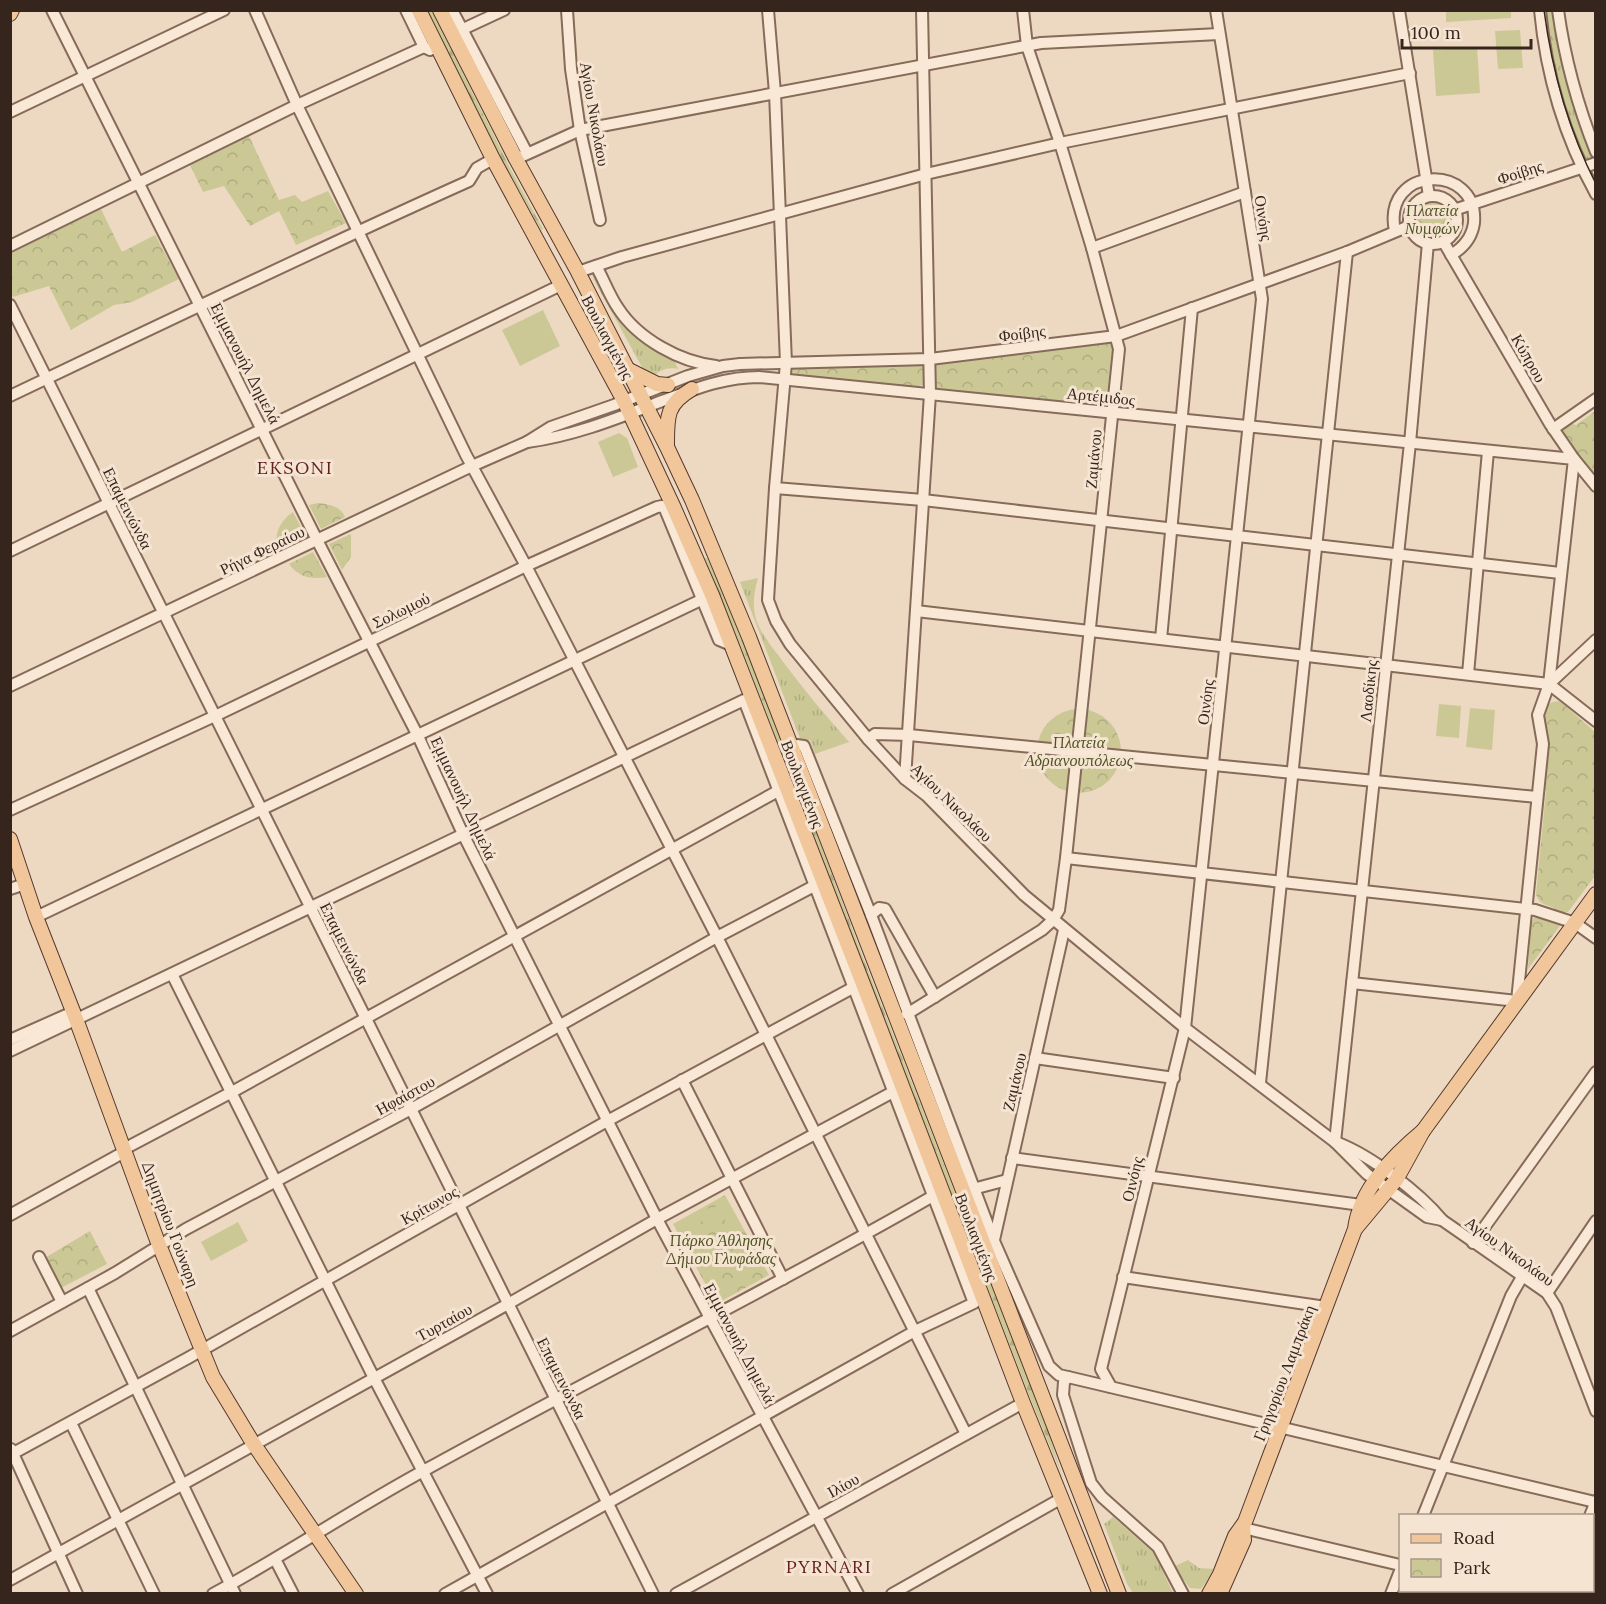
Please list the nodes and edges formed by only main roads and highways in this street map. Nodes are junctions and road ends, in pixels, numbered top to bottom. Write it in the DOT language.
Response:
graph roads {
  1 [pos="419,10"];
  2 [pos="440,10"];
  3 [pos="627,369"];
  4 [pos="672,383"];
  5 [pos="692,389"];
  6 [pos="667,447"];
  7 [pos="674,508"];
  8 [pos="675,532"];
  9 [pos="10,839"];
  10 [pos="1596,894"];
  11 [pos="1423,1131"];
  12 [pos="1355,1229"];
  13 [pos="1243,1528"];
  14 [pos="1111,1572"];
  15 [pos="356,1593"];
  16 [pos="1100,1593"];
  17 [pos="1119,1593"];
  18 [pos="1125,1593"];
  19 [pos="1209,1593"];
  20 [pos="1220,1593"];
  1 -- 7 [label="main road, Βουλιαγμένης"];
  2 -- 3 [label="main road, Βουλιαγμένης"];
  3 -- 4 [label="main road"];
  3 -- 6 [label="main road, Βουλιαγμένης"];
  5 -- 6 [label="main road"];
  6 -- 14 [label="main road, Βουλιαγμένης"];
  7 -- 8 [label="main road"];
  7 -- 16 [label="main road, Βουλιαγμένης"];
  9 -- 15 [label="main road, Δημητρίου Γούναρη"];
  10 -- 11 [label="main road, Γρηγορίου Λαμπράκη"];
  11 -- 12 [label="main road, Γρηγορίου Λαμπράκη"];
  11 -- 12 [label="main road, Γρηγορίου Λαμπράκη"];
  12 -- 13 [label="main road, Γρηγορίου Λαμπράκη"];
  13 -- 19 [label="main road, Γρηγορίου Λαμπράκη"];
  13 -- 20 [label="main road, Γρηγορίου Λαμπράκη"];
  14 -- 17 [label="main road, Βουλιαγμένης"];
  14 -- 18 [label="main road"];
}
